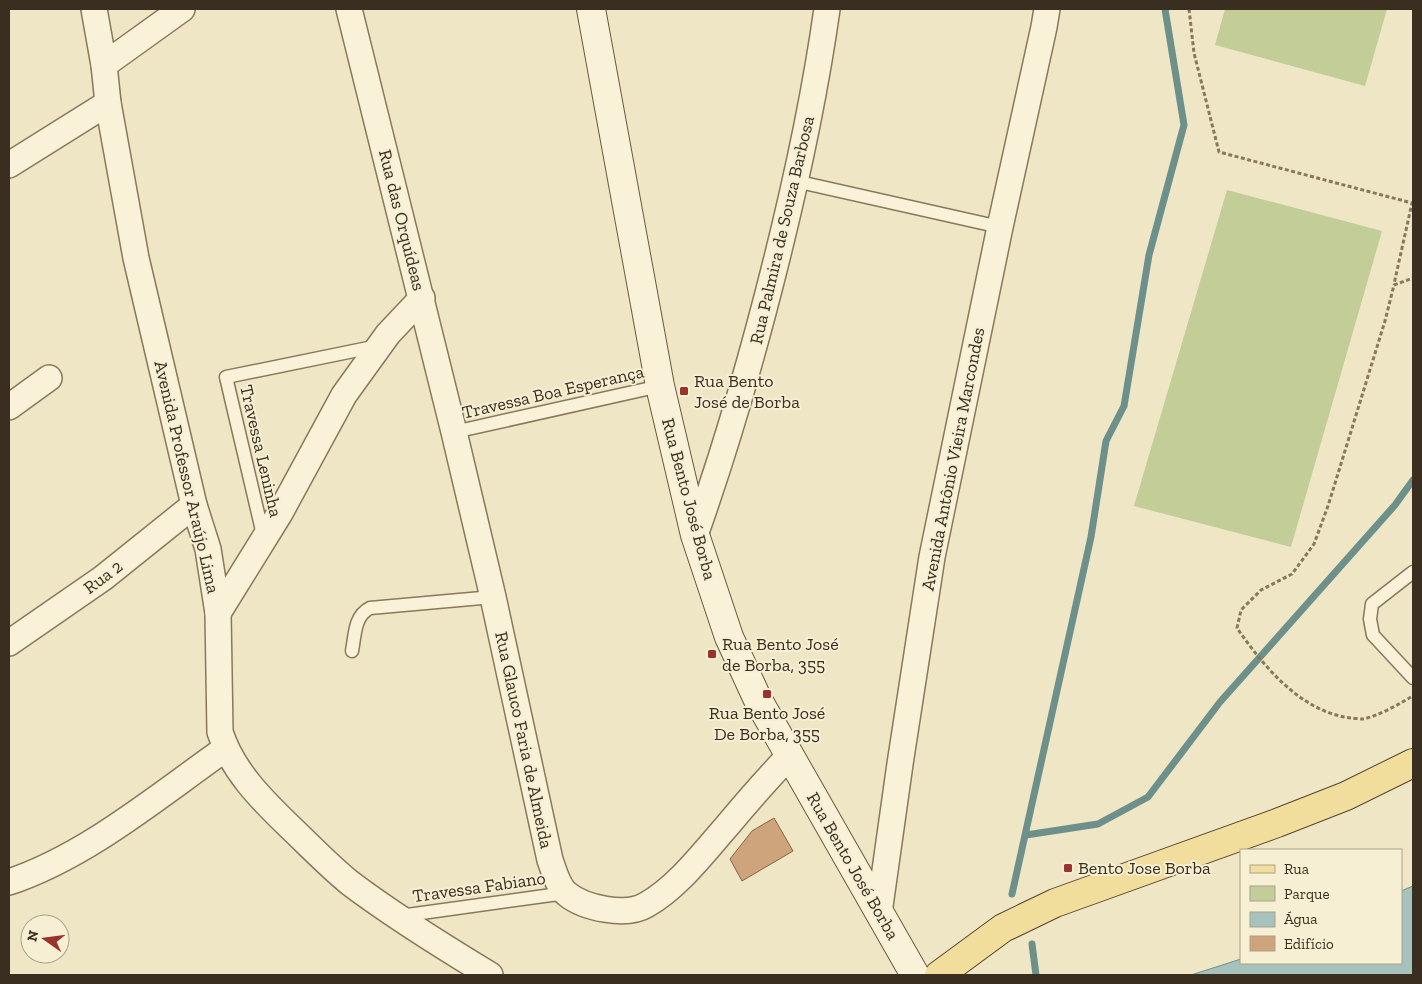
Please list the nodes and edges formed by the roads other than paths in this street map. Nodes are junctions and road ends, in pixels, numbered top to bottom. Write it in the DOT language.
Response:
graph roads {
  1 [pos="94,9"];
  2 [pos="182,9"];
  3 [pos="349,9"];
  4 [pos="591,9"];
  5 [pos="827,9"];
  6 [pos="1047,9"];
  7 [pos="104,65"];
  8 [pos="108,102"];
  9 [pos="9,165"];
  10 [pos="795,182"];
  11 [pos="1000,227"];
  12 [pos="422,298"];
  13 [pos="379,346"];
  14 [pos="49,378"];
  15 [pos="660,386"];
  16 [pos="9,407"];
  17 [pos="454,432"];
  18 [pos="194,505"];
  19 [pos="695,534"];
  20 [pos="264,539"];
  21 [pos="1413,572"];
  22 [pos="493,597"];
  23 [pos="218,614"];
  24 [pos="9,643"];
  25 [pos="352,651"];
  26 [pos="1413,678"];
  27 [pos="225,749"];
  28 [pos="790,755"];
  29 [pos="1413,763"];
  30 [pos="9,882"];
  31 [pos="566,893"];
  32 [pos="879,913"];
  33 [pos="398,916"];
  34 [pos="490,975"];
  35 [pos="915,975"];
  36 [pos="939,975"];
  1 -- 7 [label="street, Avenida Professor Araújo Lima"];
  2 -- 7 [label="street"];
  3 -- 12 [label="street, Rua das Orquídeas"];
  4 -- 15 [label="street, Rua Bento José Borba"];
  5 -- 10 [label="street, Rua Palmira de Souza Barbosa"];
  6 -- 11 [label="street, Avenida Antônio Vieira Marcondes"];
  7 -- 8 [label="street, Avenida Professor Araújo Lima"];
  8 -- 9 [label="street"];
  8 -- 18 [label="street, Avenida Professor Araújo Lima"];
  10 -- 11 [label="lane"];
  10 -- 19 [label="street, Rua Palmira de Souza Barbosa"];
  11 -- 32 [label="street, Avenida Antônio Vieira Marcondes"];
  12 -- 13 [label="street, Rua das Orquídeas"];
  12 -- 17 [label="street, Rua Glauco Faria de Almeida"];
  13 -- 20 [label="street, Rua das Orquídeas"];
  13 -- 20 [label="lane, Travessa Leninha"];
  14 -- 16 [label="street"];
  15 -- 17 [label="lane, Travessa Boa Esperança"];
  15 -- 19 [label="street, Rua Bento José Borba"];
  17 -- 22 [label="street, Rua Glauco Faria de Almeida"];
  18 -- 23 [label="street, Avenida Professor Araújo Lima"];
  18 -- 24 [label="street, Rua 2"];
  19 -- 28 [label="street, Rua Bento José Borba"];
  20 -- 23 [label="street, Rua das Orquídeas"];
  21 -- 26 [label="lane"];
  22 -- 25 [label="lane"];
  22 -- 31 [label="street, Rua Glauco Faria de Almeida"];
  23 -- 27 [label="street, Avenida Professor Araújo Lima"];
  27 -- 30 [label="street"];
  27 -- 33 [label="street, Avenida Professor Araújo Lima"];
  28 -- 31 [label="street"];
  28 -- 32 [label="street, Rua Bento José Borba"];
  29 -- 36 [label="main road"];
  31 -- 33 [label="lane, Travessa Fabiano"];
  32 -- 35 [label="street, Rua Bento José Borba"];
  33 -- 34 [label="street, Avenida Professor Araújo Lima"];
}
